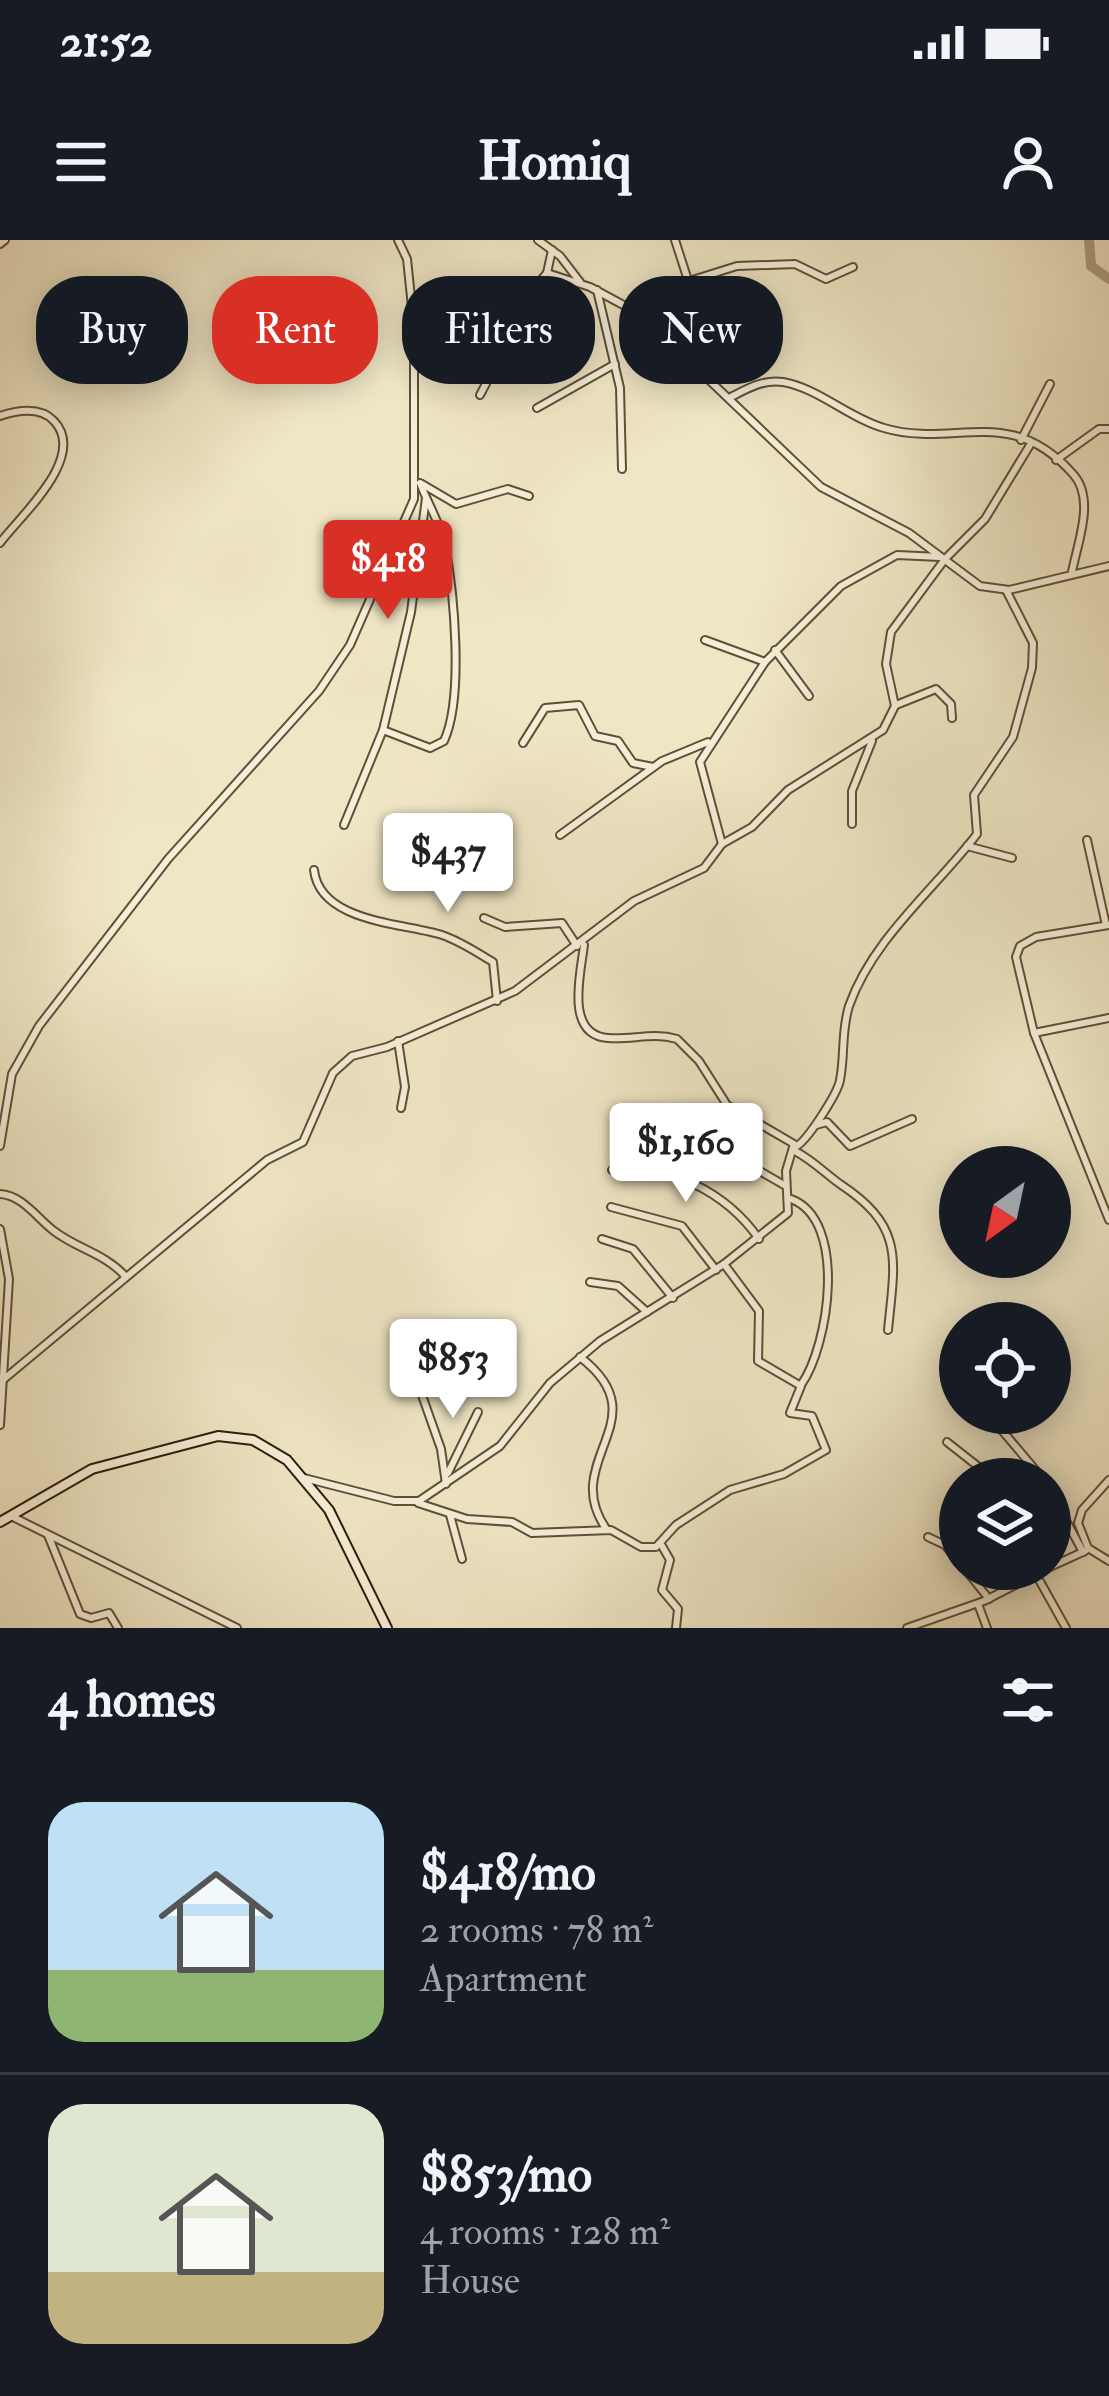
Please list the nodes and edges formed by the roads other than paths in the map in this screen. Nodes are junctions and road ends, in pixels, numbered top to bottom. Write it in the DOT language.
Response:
graph roads {
  1 [pos="398,240"];
  2 [pos="538,240"];
  3 [pos="674,240"];
  4 [pos="552,250"];
  5 [pos="854,267"];
  6 [pos="547,273"];
  7 [pos="409,276"];
  8 [pos="544,276"];
  9 [pos="558,276"];
  10 [pos="575,276"];
  11 [pos="684,276"];
  12 [pos="705,276"];
  13 [pos="597,290"];
  14 [pos="619,303"];
  15 [pos="615,364"];
  16 [pos="415,384"];
  17 [pos="485,384"];
  18 [pos="718,384"];
  19 [pos="1051,384"];
  20 [pos="480,394"];
  21 [pos="731,397"];
  22 [pos="537,408"];
  23 [pos="0,416"];
  24 [pos="1109,429"];
  25 [pos="1021,440"];
  26 [pos="1030,445"];
  27 [pos="1056,460"];
  28 [pos="622,469"];
  29 [pos="417,482"];
  30 [pos="530,496"];
  31 [pos="426,498"];
  32 [pos="0,543"];
  33 [pos="945,558"];
  34 [pos="1109,566"];
  35 [pos="1070,575"];
  36 [pos="1006,590"];
  37 [pos="705,640"];
  38 [pos="775,650"];
  39 [pos="765,662"];
  40 [pos="809,696"];
  41 [pos="895,706"];
  42 [pos="952,718"];
  43 [pos="383,730"];
  44 [pos="874,738"];
  45 [pos="523,742"];
  46 [pos="710,742"];
  47 [pos="652,767"];
  48 [pos="852,824"];
  49 [pos="344,825"];
  50 [pos="560,835"];
  51 [pos="1087,840"];
  52 [pos="722,844"];
  53 [pos="967,846"];
  54 [pos="1012,858"];
  55 [pos="314,871"];
  56 [pos="484,918"];
  57 [pos="1107,925"];
  58 [pos="580,944"];
  59 [pos="497,1001"];
  60 [pos="1109,1018"];
  61 [pos="1034,1033"];
  62 [pos="398,1041"];
  63 [pos="401,1108"];
  64 [pos="912,1119"];
  65 [pos="816,1125"];
  66 [pos="632,1132"];
  67 [pos="0,1146"];
  68 [pos="795,1149"];
  69 [pos="612,1170"];
  70 [pos="787,1186"];
  71 [pos="0,1194"];
  72 [pos="791,1199"];
  73 [pos="610,1207"];
  74 [pos="1109,1220"];
  75 [pos="0,1229"];
  76 [pos="602,1239"];
  77 [pos="759,1239"];
  78 [pos="720,1267"];
  79 [pos="126,1277"];
  80 [pos="590,1282"];
  81 [pos="673,1298"];
  82 [pos="647,1312"];
  83 [pos="888,1330"];
  84 [pos="580,1357"];
  85 [pos="412,1367"];
  86 [pos="4,1379"];
  87 [pos="801,1386"];
  88 [pos="478,1412"];
  89 [pos="0,1425"];
  90 [pos="1005,1434"];
  91 [pos="947,1442"];
  92 [pos="967,1458"];
  93 [pos="1025,1458"];
  94 [pos="304,1478"];
  95 [pos="446,1480"];
  96 [pos="1109,1480"];
  97 [pos="417,1502"];
  98 [pos="450,1515"];
  99 [pos="11,1516"];
  100 [pos="0,1522"];
  101 [pos="1071,1525"];
  102 [pos="608,1530"];
  103 [pos="48,1535"];
  104 [pos="928,1537"];
  105 [pos="661,1545"];
  106 [pos="939,1546"];
  107 [pos="1086,1550"];
  108 [pos="1071,1557"];
  109 [pos="462,1559"];
  110 [pos="1109,1561"];
  111 [pos="982,1590"];
  112 [pos="1004,1590"];
  113 [pos="1044,1590"];
  114 [pos="989,1599"];
  115 [pos="978,1604"];
  116 [pos="118,1628"];
  117 [pos="237,1628"];
  118 [pos="387,1628"];
  119 [pos="676,1628"];
  120 [pos="907,1628"];
  121 [pos="987,1628"];
  122 [pos="1066,1628"];
  1 -- 7 [label="street"];
  2 -- 4 [label="street"];
  3 -- 11 [label="street"];
  4 -- 6 [label="street"];
  4 -- 10 [label="street"];
  5 -- 12 [label="street"];
  6 -- 8 [label="street"];
  6 -- 9 [label="street"];
  13 -- 14 [label="street"];
  13 -- 15 [label="street"];
  15 -- 22 [label="street"];
  15 -- 28 [label="street"];
  16 -- 29 [label="street"];
  17 -- 20 [label="street"];
  18 -- 21 [label="street"];
  19 -- 25 [label="street"];
  21 -- 25 [label="street"];
  21 -- 33 [label="street"];
  23 -- 32 [label="street"];
  24 -- 27 [label="street"];
  25 -- 26 [label="street"];
  26 -- 27 [label="street"];
  26 -- 33 [label="street"];
  27 -- 35 [label="street"];
  29 -- 30 [label="street"];
  29 -- 31 [label="street"];
  29 -- 67 [label="street"];
  31 -- 43 [label="street"];
  31 -- 43 [label="street"];
  33 -- 36 [label="street"];
  33 -- 38 [label="street"];
  33 -- 41 [label="street"];
  34 -- 35 [label="street"];
  35 -- 36 [label="street"];
  36 -- 53 [label="street"];
  37 -- 39 [label="street"];
  38 -- 39 [label="street"];
  38 -- 40 [label="street"];
  39 -- 46 [label="street"];
  41 -- 42 [label="street"];
  41 -- 44 [label="street"];
  43 -- 49 [label="street"];
  44 -- 48 [label="street"];
  44 -- 52 [label="street"];
  45 -- 47 [label="street"];
  46 -- 47 [label="street"];
  46 -- 52 [label="street"];
  47 -- 50 [label="street"];
  51 -- 57 [label="street"];
  52 -- 58 [label="street"];
  53 -- 54 [label="street"];
  53 -- 65 [label="street"];
  55 -- 59 [label="street"];
  56 -- 58 [label="street"];
  57 -- 61 [label="street"];
  58 -- 59 [label="street"];
  58 -- 68 [label="street"];
  59 -- 62 [label="street"];
  60 -- 61 [label="street"];
  61 -- 74 [label="street"];
  62 -- 63 [label="street"];
  62 -- 79 [label="street"];
  64 -- 65 [label="street"];
  65 -- 68 [label="street"];
  66 -- 70 [label="street"];
  68 -- 70 [label="street"];
  68 -- 83 [label="street"];
  69 -- 77 [label="street"];
  70 -- 72 [label="street"];
  71 -- 79 [label="street"];
  72 -- 77 [label="street"];
  72 -- 87 [label="street"];
  73 -- 78 [label="street"];
  75 -- 86 [label="street"];
  76 -- 81 [label="street"];
  77 -- 78 [label="street"];
  78 -- 81 [label="street"];
  78 -- 87 [label="street"];
  79 -- 86 [label="street"];
  80 -- 82 [label="street"];
  81 -- 82 [label="street"];
  82 -- 84 [label="street"];
  84 -- 95 [label="street"];
  84 -- 102 [label="street"];
  85 -- 95 [label="street"];
  86 -- 89 [label="street"];
  87 -- 105 [label="street"];
  88 -- 95 [label="street"];
  90 -- 93 [label="street"];
  91 -- 92 [label="street"];
  94 -- 97 [label="street"];
  94 -- 99 [label="street"];
  94 -- 118 [label="street"];
  95 -- 97 [label="street"];
  96 -- 107 [label="street"];
  97 -- 98 [label="street"];
  98 -- 102 [label="street"];
  98 -- 109 [label="street"];
  99 -- 100 [label="street"];
  99 -- 103 [label="street"];
  101 -- 107 [label="street"];
  102 -- 105 [label="street"];
  103 -- 116 [label="street"];
  103 -- 117 [label="street"];
  104 -- 106 [label="street"];
  105 -- 119 [label="street"];
  107 -- 108 [label="street"];
  107 -- 110 [label="street"];
  111 -- 114 [label="street"];
  112 -- 114 [label="street"];
  113 -- 122 [label="street"];
  114 -- 115 [label="street"];
  115 -- 120 [label="street"];
  115 -- 121 [label="street"];
}
